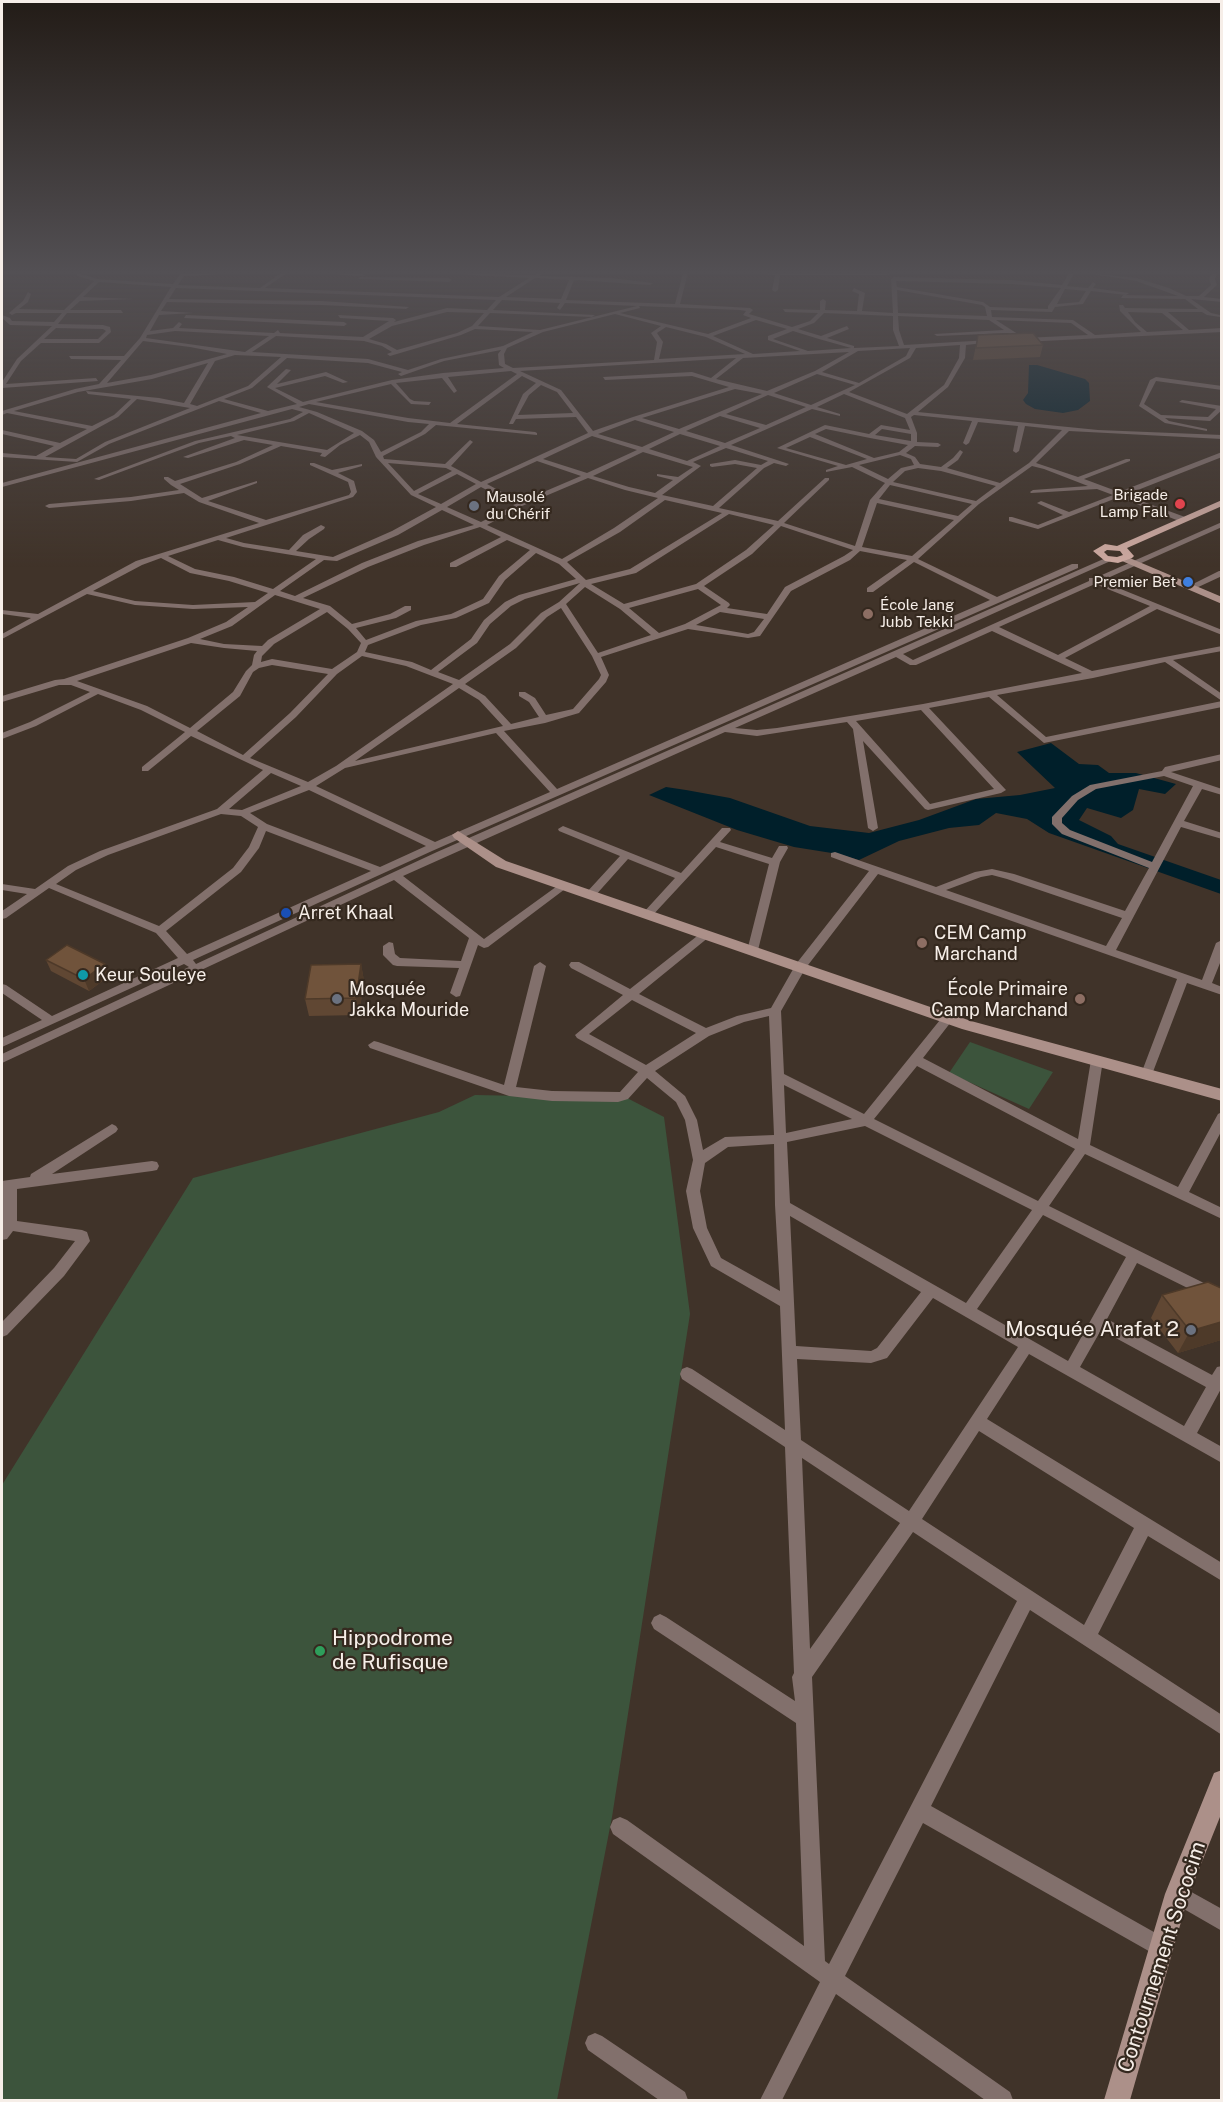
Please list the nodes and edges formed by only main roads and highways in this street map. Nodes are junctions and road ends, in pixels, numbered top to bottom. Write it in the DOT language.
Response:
graph roads {
  1 [pos="1221,503"];
  2 [pos="1221,510"];
  3 [pos="1124,553"];
  1 -- 3 [label="main road"];
  2 -- 3 [label="main road"];
  3 -- 3 [label="main road"];
}
